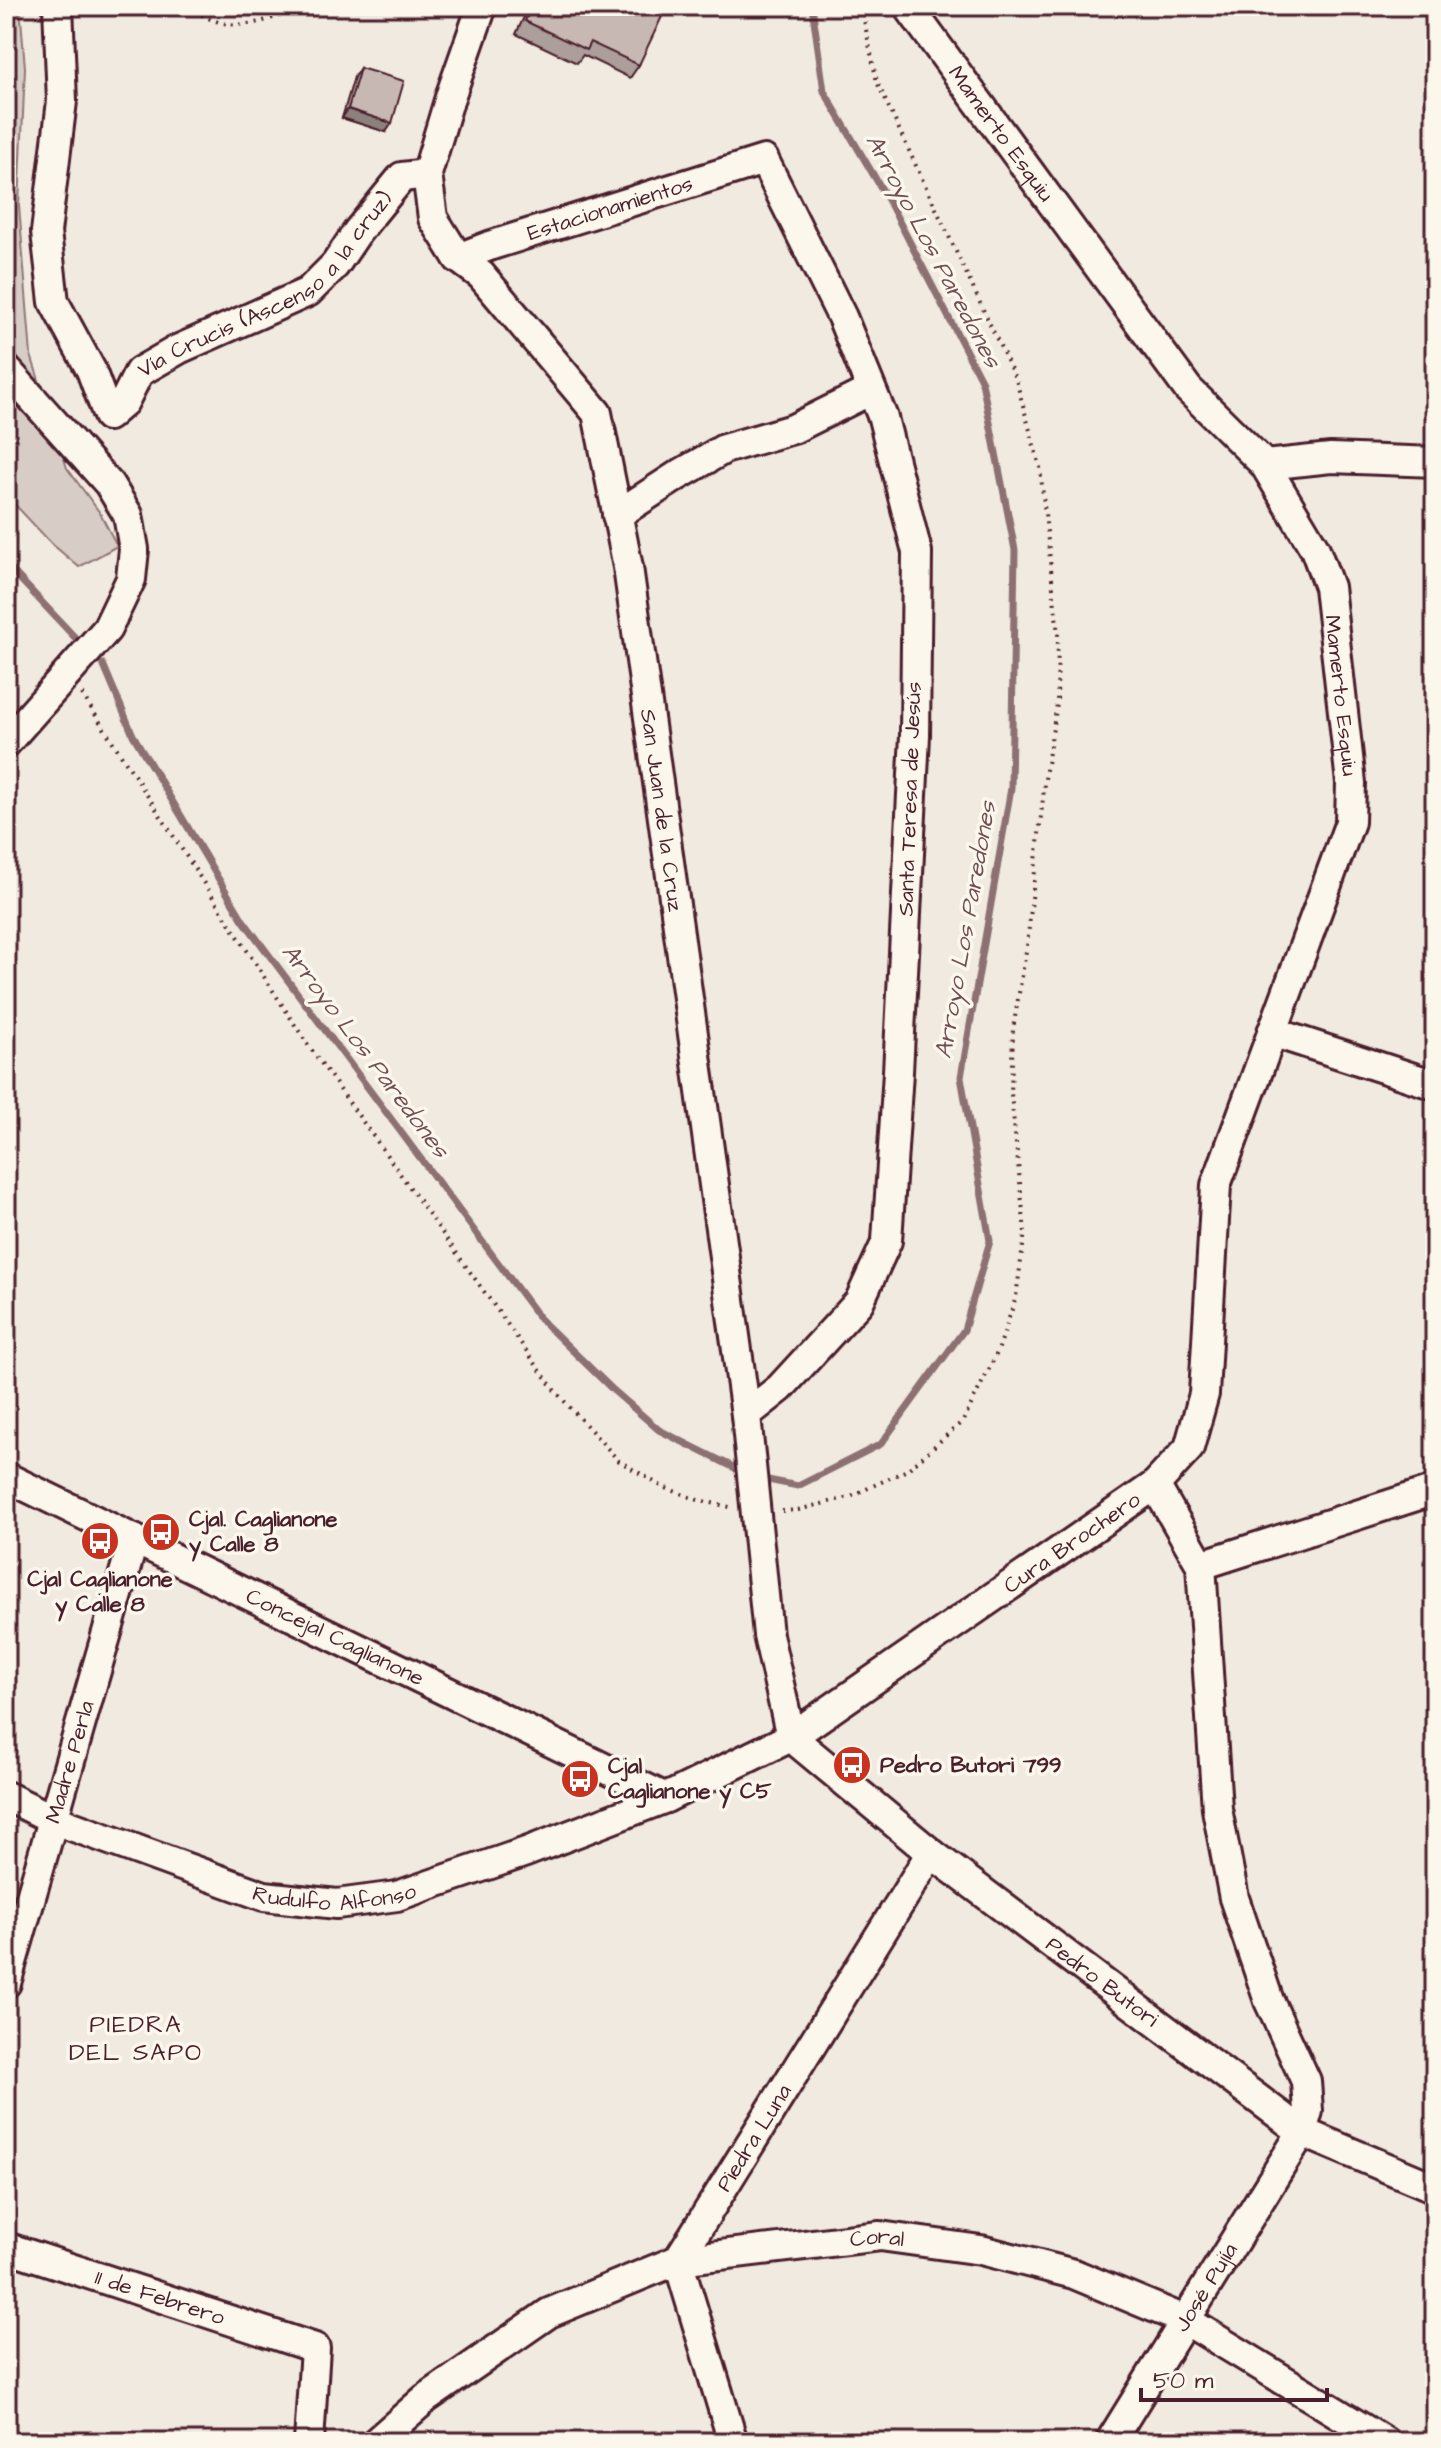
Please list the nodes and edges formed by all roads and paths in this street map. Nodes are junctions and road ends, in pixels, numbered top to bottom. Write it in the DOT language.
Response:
graph roads {
  1 [pos="58,6"];
  2 [pos="188,6"];
  3 [pos="303,6"];
  4 [pos="482,6"];
  5 [pos="861,6"];
  6 [pos="908,6"];
  7 [pos="764,160"];
  8 [pos="427,174"];
  9 [pos="458,258"];
  10 [pos="6,369"];
  11 [pos="871,390"];
  12 [pos="1435,462"];
  13 [pos="1265,465"];
  14 [pos="617,515"];
  15 [pos="68,673"];
  16 [pos="6,743"];
  17 [pos="1272,1032"];
  18 [pos="1435,1085"];
  19 [pos="746,1415"];
  20 [pos="6,1477"];
  21 [pos="1155,1485"];
  22 [pos="1435,1490"];
  23 [pos="755,1504"];
  24 [pos="134,1539"];
  25 [pos="1201,1565"];
  26 [pos="791,1737"];
  27 [pos="6,1796"];
  28 [pos="666,1798"];
  29 [pos="55,1820"];
  30 [pos="931,1853"];
  31 [pos="6,1983"];
  32 [pos="1302,2132"];
  33 [pos="1435,2188"];
  34 [pos="6,2247"];
  35 [pos="678,2260"];
  36 [pos="1187,2321"];
  37 [pos="309,2442"];
  38 [pos="376,2442"];
  39 [pos="733,2442"];
  40 [pos="1110,2442"];
  41 [pos="1385,2442"];
  1 -- 8 [label="street, Vía Crucis (Ascenso a la cruz)"];
  2 -- 3 [label="path"];
  4 -- 8 [label="street"];
  5 -- 23 [label="path"];
  6 -- 13 [label="street, Mamerto Esquiu"];
  7 -- 9 [label="street, Estacionamientos"];
  7 -- 11 [label="street, Santa Teresa de Jesús"];
  8 -- 9 [label="street, San Juan de la Cruz"];
  9 -- 14 [label="street, San Juan de la Cruz"];
  10 -- 15 [label="street"];
  11 -- 14 [label="street"];
  11 -- 19 [label="street, Santa Teresa de Jesús"];
  12 -- 13 [label="street"];
  13 -- 17 [label="street, Mamerto Esquiu"];
  14 -- 19 [label="street, San Juan de la Cruz"];
  15 -- 16 [label="street"];
  15 -- 23 [label="path"];
  17 -- 18 [label="street"];
  17 -- 21 [label="street, Mamerto Esquiu"];
  19 -- 23 [label="street, San Juan de la Cruz"];
  20 -- 24 [label="street, Concejal Caglianone"];
  21 -- 25 [label="street, Cura Brochero"];
  21 -- 26 [label="street, Cura Brochero"];
  22 -- 25 [label="street"];
  23 -- 26 [label="street, San Juan de la Cruz"];
  24 -- 28 [label="street, Concejal Caglianone"];
  24 -- 29 [label="street, Madre Perla"];
  25 -- 32 [label="street"];
  26 -- 28 [label="street, Cura Brochero"];
  26 -- 30 [label="street, Pedro Butori"];
  27 -- 29 [label="street, Rudulfo Alfonso"];
  28 -- 29 [label="street, Rudulfo Alfonso"];
  29 -- 31 [label="street, Madre Perla"];
  30 -- 32 [label="street, Pedro Butori"];
  30 -- 35 [label="street, Piedra Luna"];
  32 -- 33 [label="street, Pedro Butori"];
  32 -- 36 [label="street, José Pujía"];
  34 -- 37 [label="street, 11 de Febrero"];
  35 -- 36 [label="street, Coral"];
  35 -- 38 [label="street, Coral"];
  35 -- 39 [label="street"];
  36 -- 40 [label="street, José Pujía"];
  36 -- 41 [label="street, Coral"];
}
